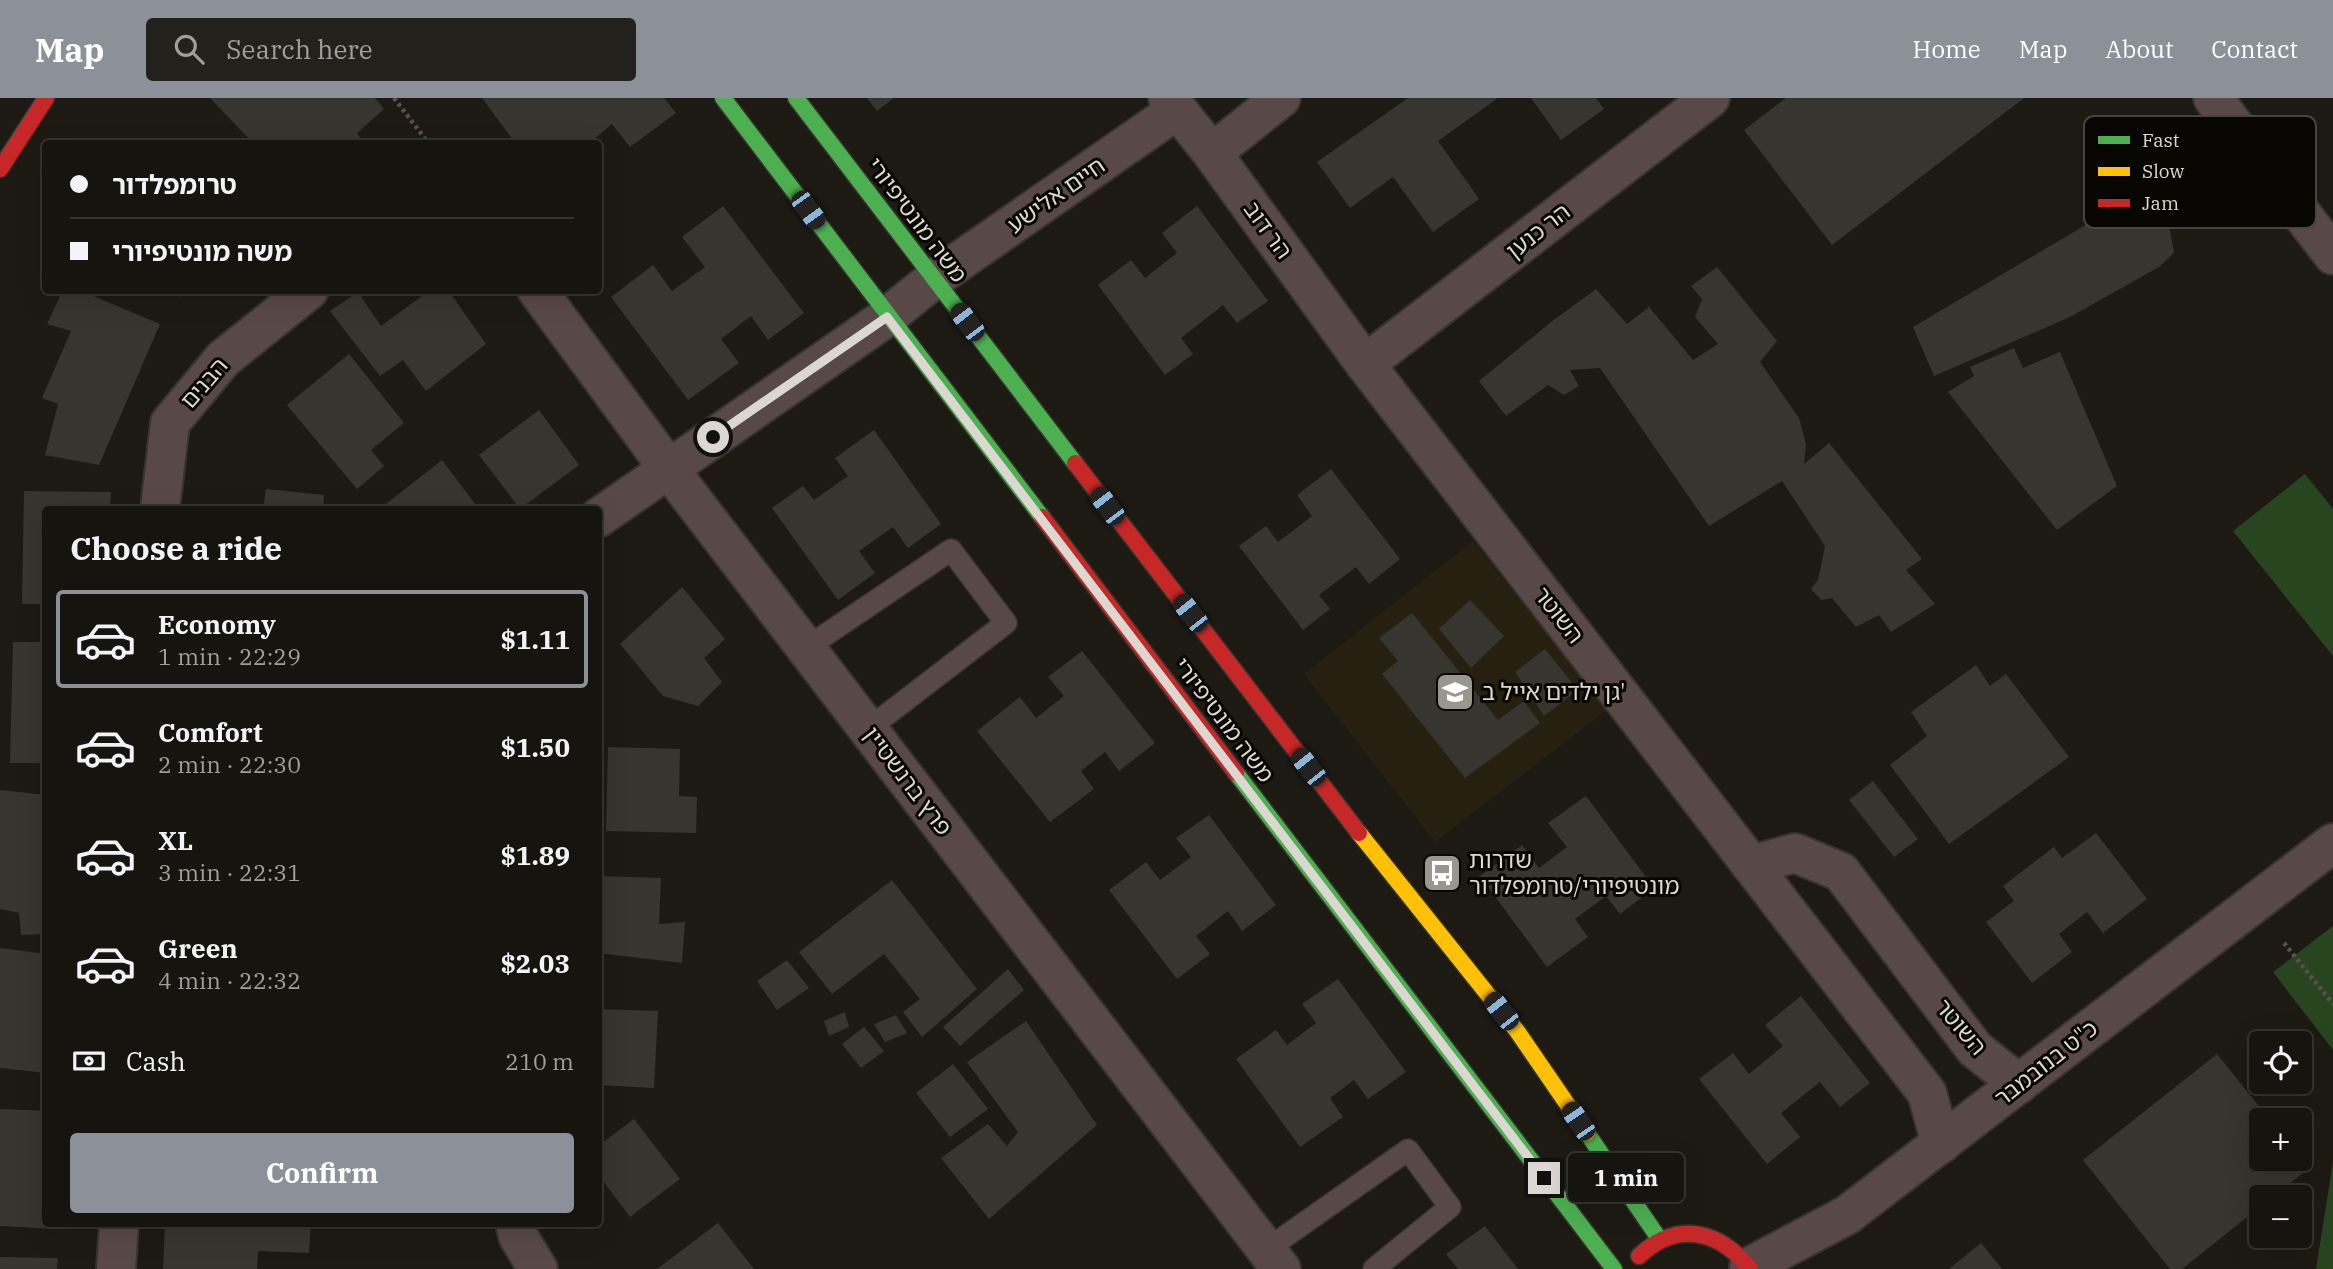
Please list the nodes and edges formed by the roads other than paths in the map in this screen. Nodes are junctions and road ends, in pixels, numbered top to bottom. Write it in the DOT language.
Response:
graph roads {
  1 [pos="46,98"];
  2 [pos="723,98"];
  3 [pos="796,98"];
  4 [pos="1281,98"];
  5 [pos="1710,98"];
  6 [pos="2213,98"];
  7 [pos="1172,104"];
  8 [pos="2227,116"];
  9 [pos="1212,153"];
  10 [pos="4,163"];
  11 [pos="0,182"];
  12 [pos="2312,228"];
  13 [pos="2333,255"];
  14 [pos="934,279"];
  15 [pos="304,294"];
  16 [pos="540,294"];
  17 [pos="887,317"];
  18 [pos="1365,364"];
  19 [pos="668,468"];
  20 [pos="160,506"];
  21 [pos="602,515"];
  22 [pos="806,648"];
  23 [pos="868,729"];
  24 [pos="2333,843"];
  25 [pos="1751,865"];
  26 [pos="2019,1084"];
  27 [pos="1941,1144"];
  28 [pos="119,1227"];
  29 [pos="516,1227"];
  30 [pos="1660,1240"];
  31 [pos="1273,1260"];
  32 [pos="1750,1268"];
  33 [pos="116,1269"];
  34 [pos="538,1269"];
  35 [pos="1374,1269"];
  36 [pos="1614,1269"];
  37 [pos="1631,1269"];
  1 -- 10 [label="street"];
  2 -- 17 [label="street, משה מונטיפיורי"];
  3 -- 14 [label="street, משה מונטיפיורי"];
  4 -- 9 [label="street"];
  5 -- 18 [label="street, הר כנען"];
  6 -- 8 [label="street"];
  7 -- 9 [label="street, הר דוב"];
  7 -- 14 [label="street, חיים אלישע"];
  9 -- 18 [label="street, הר דוב"];
  10 -- 11 [label="street"];
  12 -- 13 [label="street"];
  14 -- 17 [label="street, חיים אלישע"];
  14 -- 30 [label="street, משה מונטיפיורי"];
  15 -- 20 [label="street, הבנים"];
  16 -- 19 [label="street, פרץ ברנשטיין"];
  17 -- 19 [label="street, חיים אלישע"];
  17 -- 36 [label="street, משה מונטיפיורי"];
  18 -- 25 [label="street, השוטר"];
  19 -- 21 [label="street, חיים אלישע"];
  19 -- 22 [label="street, פרץ ברנשטיין"];
  22 -- 23 [label="street, פרץ ברנשטיין"];
  22 -- 23 [label="lane"];
  23 -- 31 [label="street, פרץ ברנשטיין"];
  24 -- 26 [label="street, כ\"ט בנובמבר"];
  25 -- 26 [label="street, השוטר"];
  25 -- 27 [label="street, השוטר"];
  26 -- 27 [label="street, כ\"ט בנובמבר"];
  27 -- 32 [label="street, כ\"ט בנובמבר"];
  28 -- 33 [label="street"];
  29 -- 34 [label="street"];
  30 -- 32 [label="street"];
  30 -- 37 [label="street"];
  31 -- 35 [label="lane"];
}
